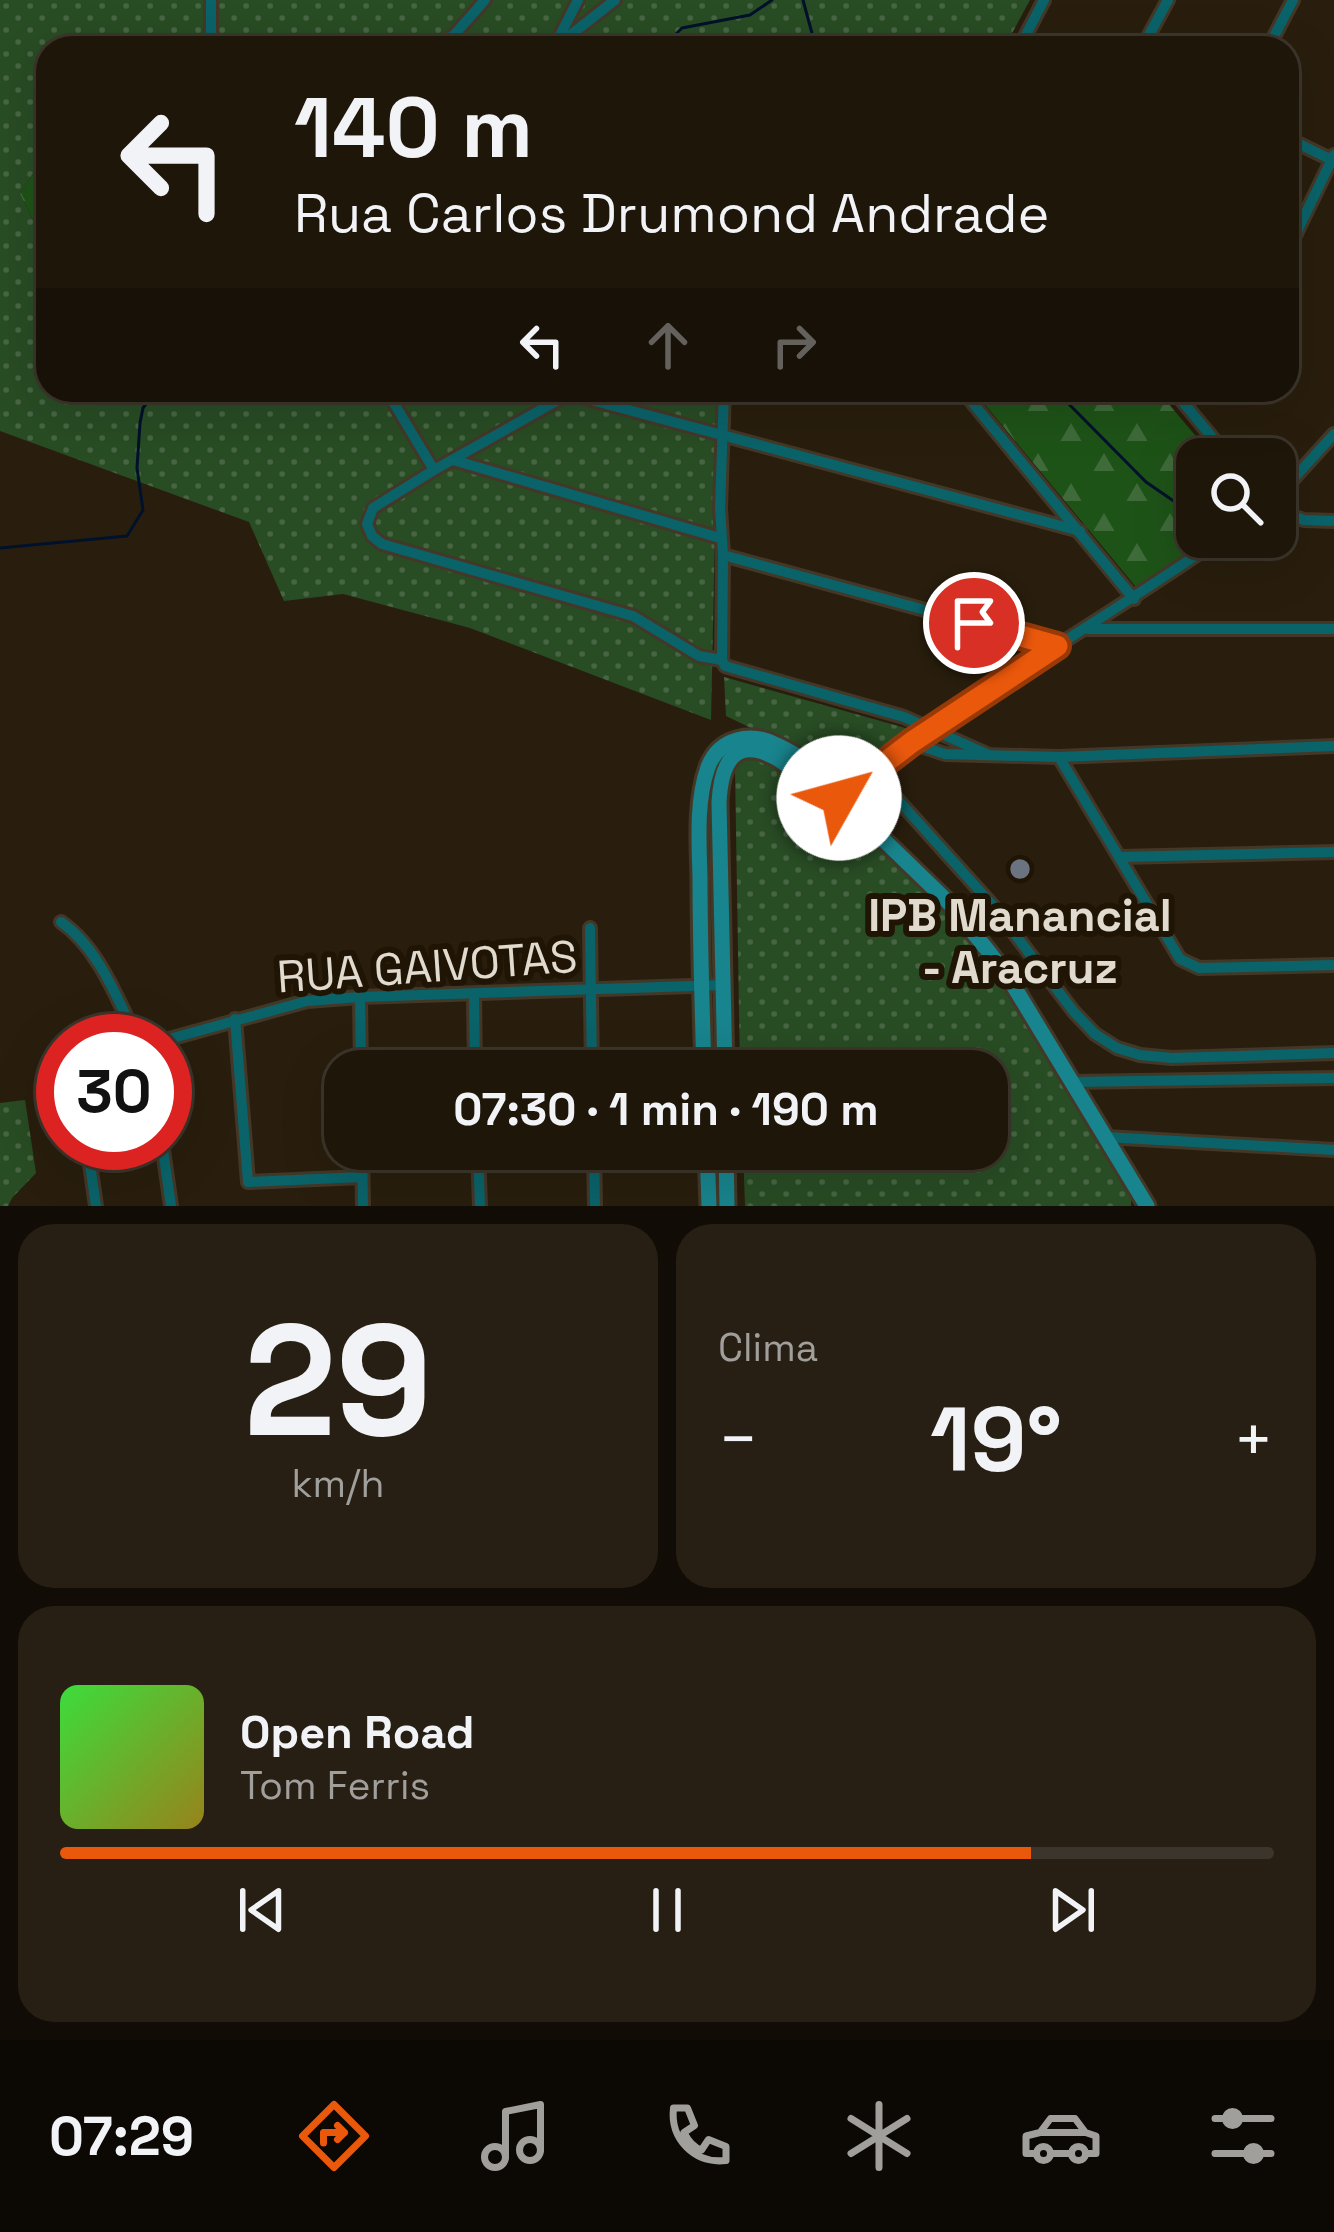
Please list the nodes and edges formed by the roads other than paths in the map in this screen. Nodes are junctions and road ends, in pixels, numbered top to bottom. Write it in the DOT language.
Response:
graph roads {
  1 [pos="211,0"];
  2 [pos="485,0"];
  3 [pos="578,0"];
  4 [pos="615,0"];
  5 [pos="1044,0"];
  6 [pos="1168,0"];
  7 [pos="1293,0"];
  8 [pos="211,36"];
  9 [pos="452,36"];
  10 [pos="560,36"];
  11 [pos="569,36"];
  12 [pos="1024,36"];
  13 [pos="1148,36"];
  14 [pos="1274,36"];
  15 [pos="1299,143"];
  16 [pos="1333,159"];
  17 [pos="1299,228"];
  18 [pos="393,402"];
  19 [pos="554,402"];
  20 [pos="606,402"];
  21 [pos="724,402"];
  22 [pos="972,402"];
  23 [pos="1183,402"];
  24 [pos="1334,434"];
  25 [pos="723,437"];
  26 [pos="1213,438"];
  27 [pos="453,460"];
  28 [pos="434,470"];
  29 [pos="1296,476"];
  30 [pos="1296,517"];
  31 [pos="1334,520"];
  32 [pos="1080,530"];
  33 [pos="720,538"];
  34 [pos="723,555"];
  35 [pos="1192,558"];
  36 [pos="1134,598"];
  37 [pos="1334,628"];
  38 [pos="1084,629"];
  39 [pos="1057,646"];
  40 [pos="722,660"];
  41 [pos="934,728"];
  42 [pos="912,742"];
  43 [pos="1334,746"];
  44 [pos="989,755"];
  45 [pos="1059,757"];
  46 [pos="798,765"];
  47 [pos="873,772"];
  48 [pos="839,798"];
  49 [pos="1334,852"];
  50 [pos="1120,857"];
  51 [pos="62,922"];
  52 [pos="590,928"];
  53 [pos="1334,965"];
  54 [pos="723,985"];
  55 [pos="701,987"];
  56 [pos="591,990"];
  57 [pos="475,994"];
  58 [pos="360,997"];
  59 [pos="124,1014"];
  60 [pos="235,1019"];
  61 [pos="192,1032"];
  62 [pos="361,1050"];
  63 [pos="475,1050"];
  64 [pos="592,1050"];
  65 [pos="703,1050"];
  66 [pos="725,1050"];
  67 [pos="1334,1053"];
  68 [pos="1334,1078"];
  69 [pos="1072,1082"];
  70 [pos="1106,1137"];
  71 [pos="1334,1150"];
  72 [pos="91,1170"];
  73 [pos="166,1170"];
  74 [pos="362,1170"];
  75 [pos="479,1170"];
  76 [pos="594,1170"];
  77 [pos="708,1170"];
  78 [pos="726,1170"];
  79 [pos="362,1177"];
  80 [pos="96,1206"];
  81 [pos="171,1206"];
  82 [pos="363,1206"];
  83 [pos="480,1206"];
  84 [pos="595,1206"];
  85 [pos="709,1206"];
  86 [pos="727,1206"];
  87 [pos="1148,1206"];
  1 -- 8 [label="street"];
  2 -- 9 [label="street"];
  3 -- 10 [label="street"];
  4 -- 11 [label="street"];
  5 -- 12 [label="street"];
  6 -- 13 [label="street"];
  7 -- 14 [label="street"];
  15 -- 16 [label="street"];
  16 -- 17 [label="street"];
  18 -- 28 [label="street"];
  19 -- 27 [label="street"];
  20 -- 25 [label="street"];
  21 -- 25 [label="street"];
  22 -- 32 [label="street"];
  23 -- 26 [label="street"];
  24 -- 29 [label="street"];
  25 -- 32 [label="street"];
  25 -- 33 [label="street"];
  27 -- 28 [label="street"];
  27 -- 33 [label="street"];
  28 -- 40 [label="street"];
  30 -- 31 [label="street"];
  32 -- 36 [label="street"];
  33 -- 34 [label="street"];
  34 -- 39 [label="street"];
  34 -- 40 [label="street"];
  35 -- 36 [label="street"];
  36 -- 38 [label="street"];
  37 -- 38 [label="street"];
  38 -- 39 [label="street"];
  39 -- 41 [label="street"];
  40 -- 41 [label="street"];
  41 -- 42 [label="street"];
  41 -- 44 [label="street"];
  42 -- 44 [label="street"];
  42 -- 47 [label="street"];
  43 -- 45 [label="street"];
  44 -- 45 [label="street"];
  45 -- 50 [label="street"];
  46 -- 48 [label="street"];
  46 -- 54 [label="street"];
  46 -- 55 [label="street"];
  47 -- 48 [label="street"];
  47 -- 67 [label="street"];
  48 -- 69 [label="street"];
  49 -- 50 [label="street"];
  50 -- 53 [label="street"];
  51 -- 59 [label="street"];
  52 -- 56 [label="street"];
  54 -- 55 [label="street, RUA GAIVOTAS"];
  54 -- 66 [label="street"];
  55 -- 56 [label="street, RUA GAIVOTAS"];
  55 -- 65 [label="street"];
  56 -- 57 [label="street, RUA GAIVOTAS"];
  56 -- 64 [label="street"];
  57 -- 58 [label="street, RUA GAIVOTAS"];
  57 -- 63 [label="street"];
  58 -- 60 [label="street, RUA GAIVOTAS"];
  58 -- 62 [label="street"];
  60 -- 61 [label="street, RUA GAIVOTAS"];
  60 -- 79 [label="street"];
  68 -- 69 [label="street"];
  69 -- 70 [label="street"];
  70 -- 71 [label="street"];
  70 -- 87 [label="street"];
  72 -- 80 [label="street"];
  73 -- 81 [label="street"];
  74 -- 79 [label="street"];
  75 -- 83 [label="street"];
  76 -- 84 [label="street"];
  77 -- 85 [label="street"];
  78 -- 86 [label="street"];
  79 -- 82 [label="street"];
}
